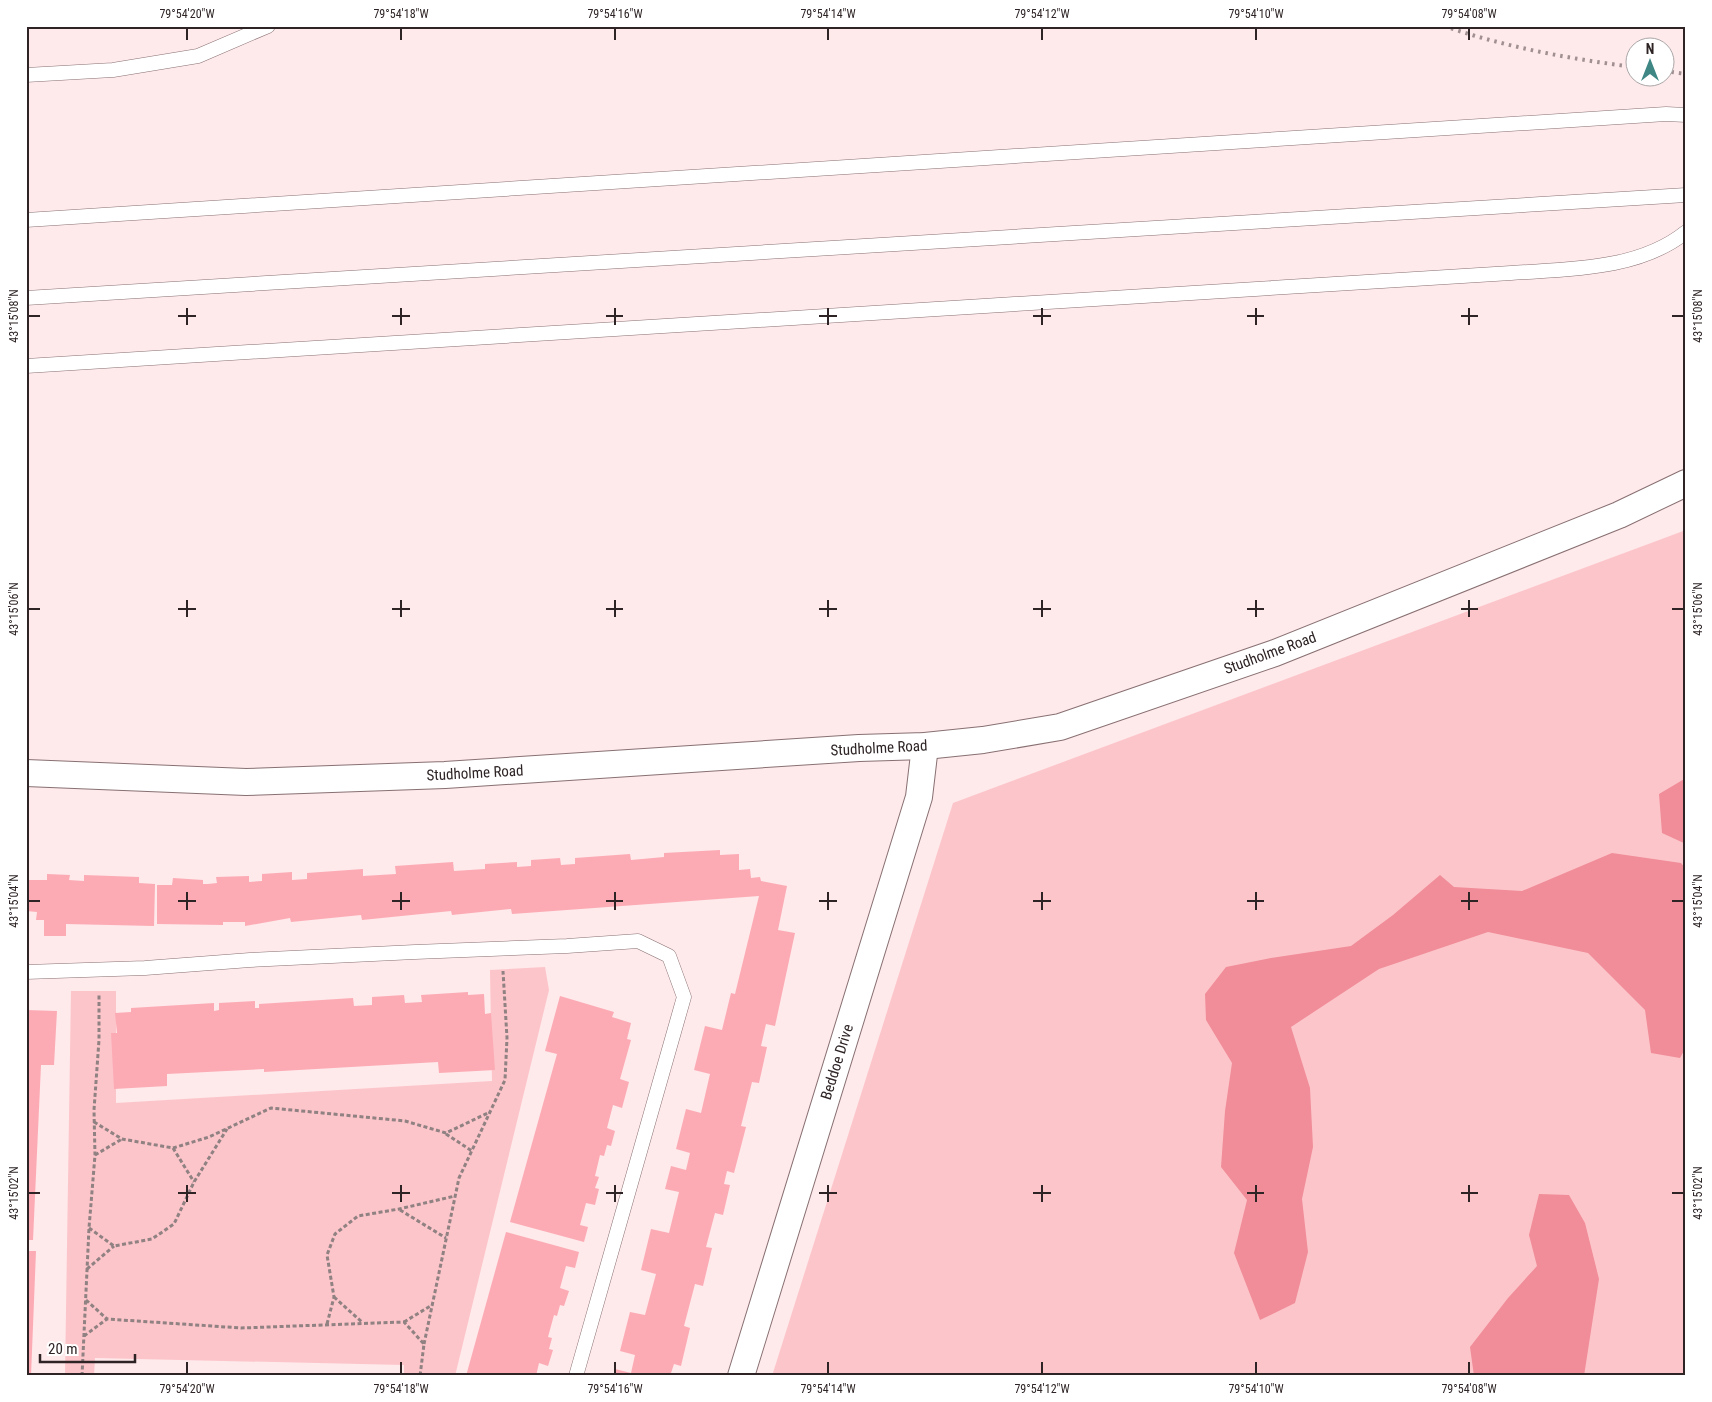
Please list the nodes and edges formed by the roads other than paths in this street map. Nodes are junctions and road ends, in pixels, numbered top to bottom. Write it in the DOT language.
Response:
graph roads {
  1 [pos="268,26"];
  2 [pos="26,75"];
  3 [pos="1686,115"];
  4 [pos="1686,195"];
  5 [pos="26,220"];
  6 [pos="1686,232"];
  7 [pos="26,298"];
  8 [pos="26,366"];
  9 [pos="1686,483"];
  10 [pos="925,746"];
  11 [pos="26,773"];
  12 [pos="26,972"];
  13 [pos="576,1376"];
  14 [pos="741,1376"];
  1 -- 2 [label="lane"];
  3 -- 5 [label="lane"];
  4 -- 7 [label="lane"];
  6 -- 8 [label="lane"];
  9 -- 10 [label="street, Studholme Road"];
  10 -- 11 [label="street, Studholme Road"];
  10 -- 14 [label="street, Beddoe Drive"];
  12 -- 13 [label="lane"];
}
